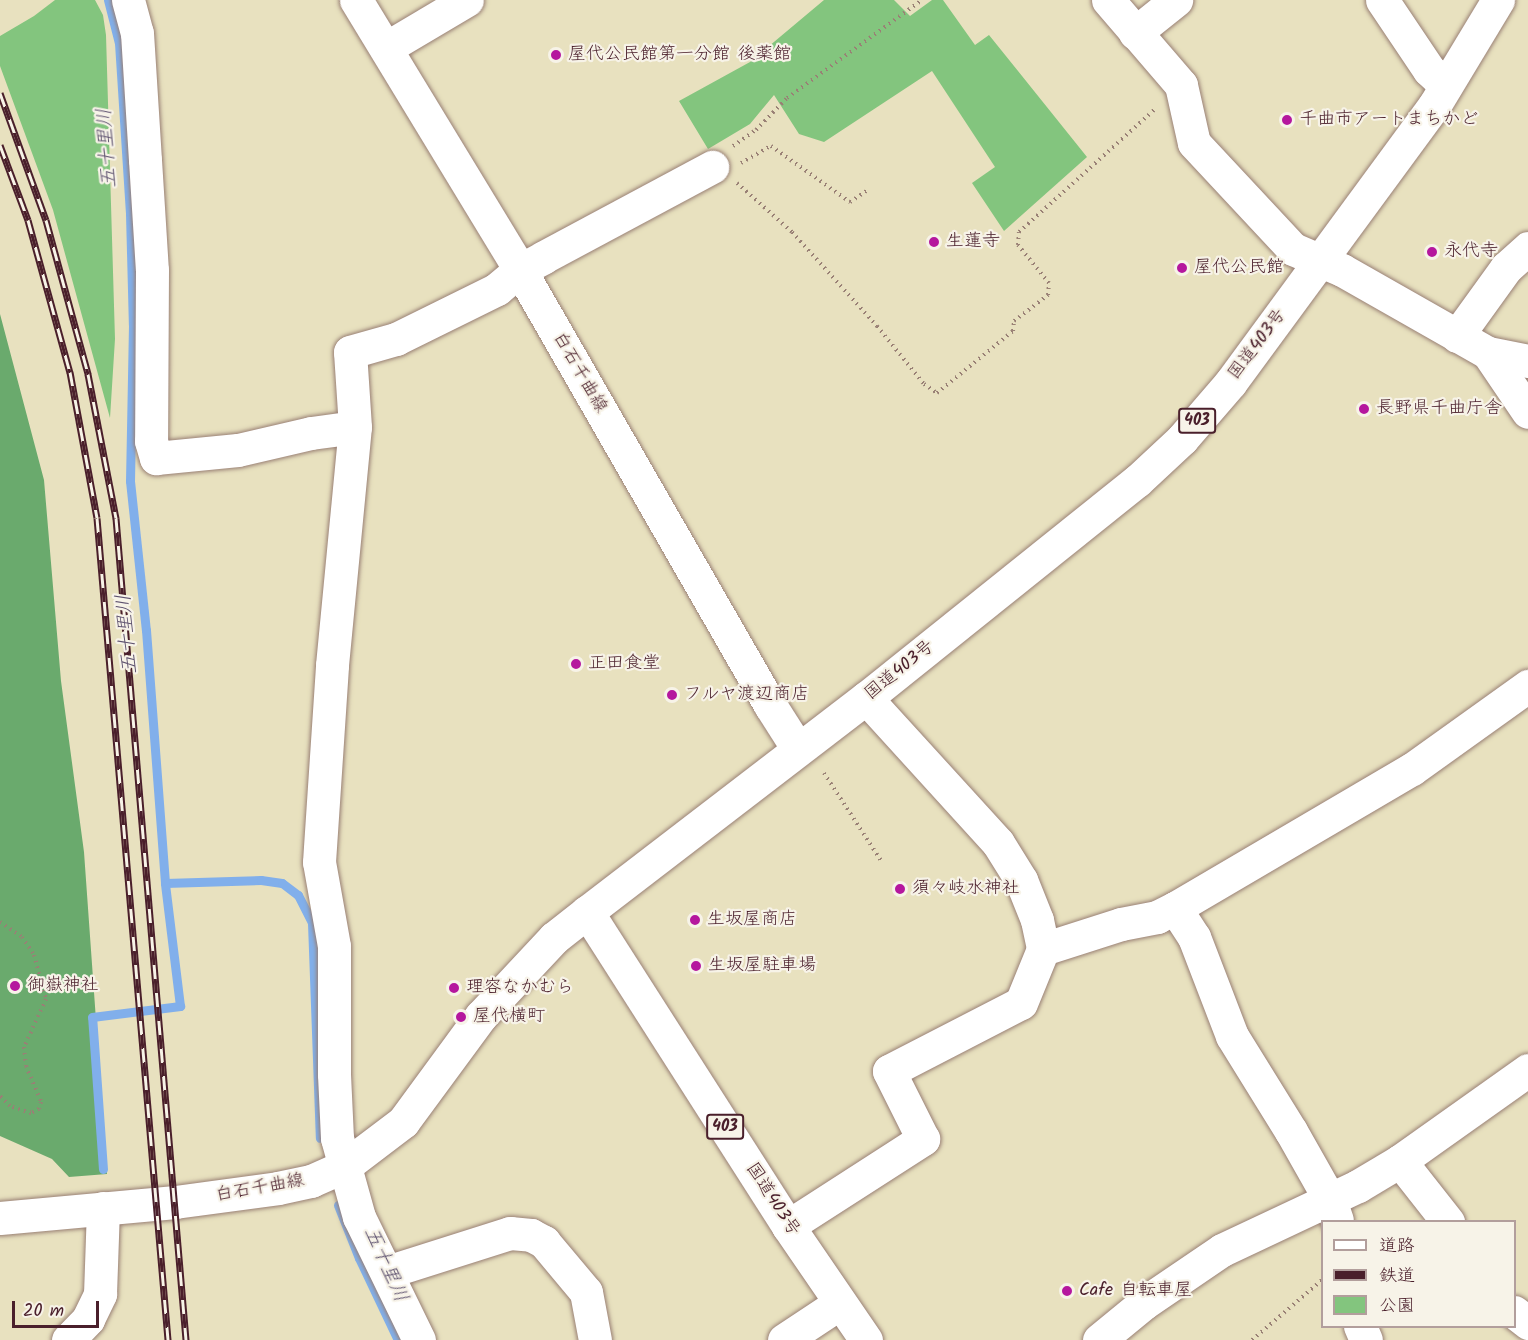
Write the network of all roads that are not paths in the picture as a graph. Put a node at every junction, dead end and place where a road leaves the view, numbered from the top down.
1 (128, 0) edge
2 (356, 0) edge
3 (466, 0) edge
4 (1108, 0) edge
5 (1176, 0) edge
6 (1382, 0) edge
7 (1498, 0) edge
8 (1136, 33) junction
9 (386, 48) junction
10 (1446, 86) junction
11 (716, 171) road end
12 (1528, 248) edge
13 (1321, 260) junction
14 (520, 270) junction
15 (1457, 336) junction
16 (1488, 353) junction
17 (1528, 361) edge
18 (1528, 412) edge
19 (355, 428) junction
20 (1528, 686) edge
21 (866, 698) junction
22 (798, 749) junction
23 (1175, 908) junction
24 (587, 912) junction
25 (1043, 949) junction
26 (1528, 1070) edge
27 (1400, 1161) junction
28 (345, 1166) junction
29 (103, 1208) junction
30 (1334, 1211) edge
31 (0, 1218) edge
32 (1447, 1220) edge
33 (788, 1226) junction
34 (387, 1272) junction
35 (840, 1304) junction
36 (1516, 1313) edge
37 (1528, 1323) edge
38 (68, 1340) edge
39 (419, 1340) edge
40 (595, 1340) edge
41 (784, 1340) edge
42 (866, 1340) edge
43 (1099, 1340) edge

1 - 19 main road
2 - 9 main road, 白石千曲線
3 - 9 main road
4 - 8 main road
5 - 8 main road
6 - 10 main road
7 - 10 main road, 国道403号 / 403
8 - 13 main road
9 - 14 main road, 白石千曲線
10 - 13 main road, 国道403号 / 403
11 - 14 main road
12 - 15 main road
13 - 15 main road
13 - 21 main road, 国道403号 / 403
14 - 19 main road
14 - 22 main road, 白石千曲線
15 - 16 main road
16 - 17 main road
16 - 18 main road
19 - 28 main road
20 - 23 main road
21 - 22 main road, 国道403号 / 403
21 - 25 main road
22 - 24 main road, 国道403号 / 403
23 - 25 main road
23 - 30 main road
24 - 28 main road, 白石千曲線
24 - 33 main road, 国道403号 / 403
25 - 33 main road
26 - 27 main road
27 - 30 main road
27 - 32 main road
28 - 29 main road, 白石千曲線
28 - 34 main road
29 - 31 main road, 白石千曲線
29 - 38 main road
30 - 43 main road
33 - 35 main road, 国道403号 / 403
34 - 39 main road
34 - 40 main road
35 - 41 main road
35 - 42 main road, 国道403号 / 403
36 - 37 main road

